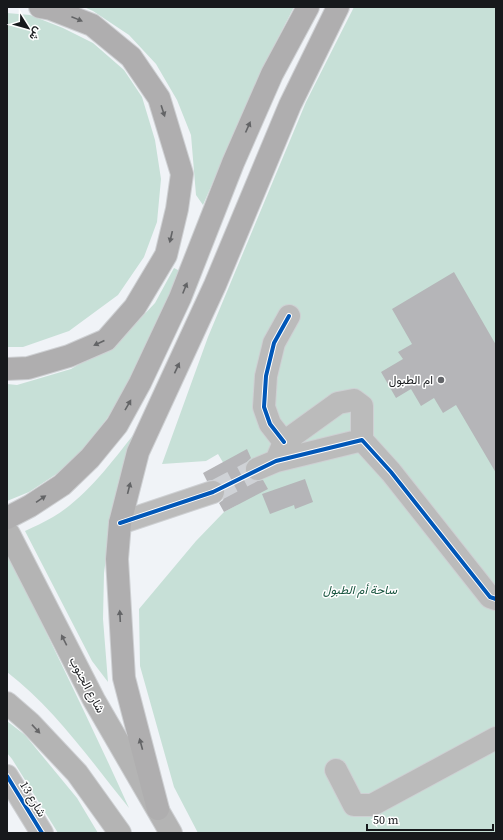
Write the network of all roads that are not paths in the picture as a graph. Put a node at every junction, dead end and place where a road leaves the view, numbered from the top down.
1 (40, 7) edge
2 (308, 7) edge
3 (338, 7) edge
4 (289, 316) dead end
5 (7, 369) edge
6 (362, 440) junction
7 (272, 457) junction
8 (213, 492) tunnel mouth
9 (120, 523) junction
10 (8, 526) edge
11 (496, 599) edge
12 (7, 703) edge
13 (496, 738) edge
14 (336, 770) dead end
15 (7, 776) edge
16 (158, 809) junction
17 (42, 833) edge
18 (120, 833) edge
19 (171, 833) edge

1 -> 5 highway
10 -> 2 highway
9 -> 3 highway
4 - 7 street
6 - 7 street
6 - 7 street
6 - 11 street
8 - 9 street
16 -> 9 highway
16 -> 10 main road, شارع الجنوب
12 -> 18 main road
13 - 14 street
15 - 17 street, شارع 13
16 - 19 main road, شارع الجنوب

